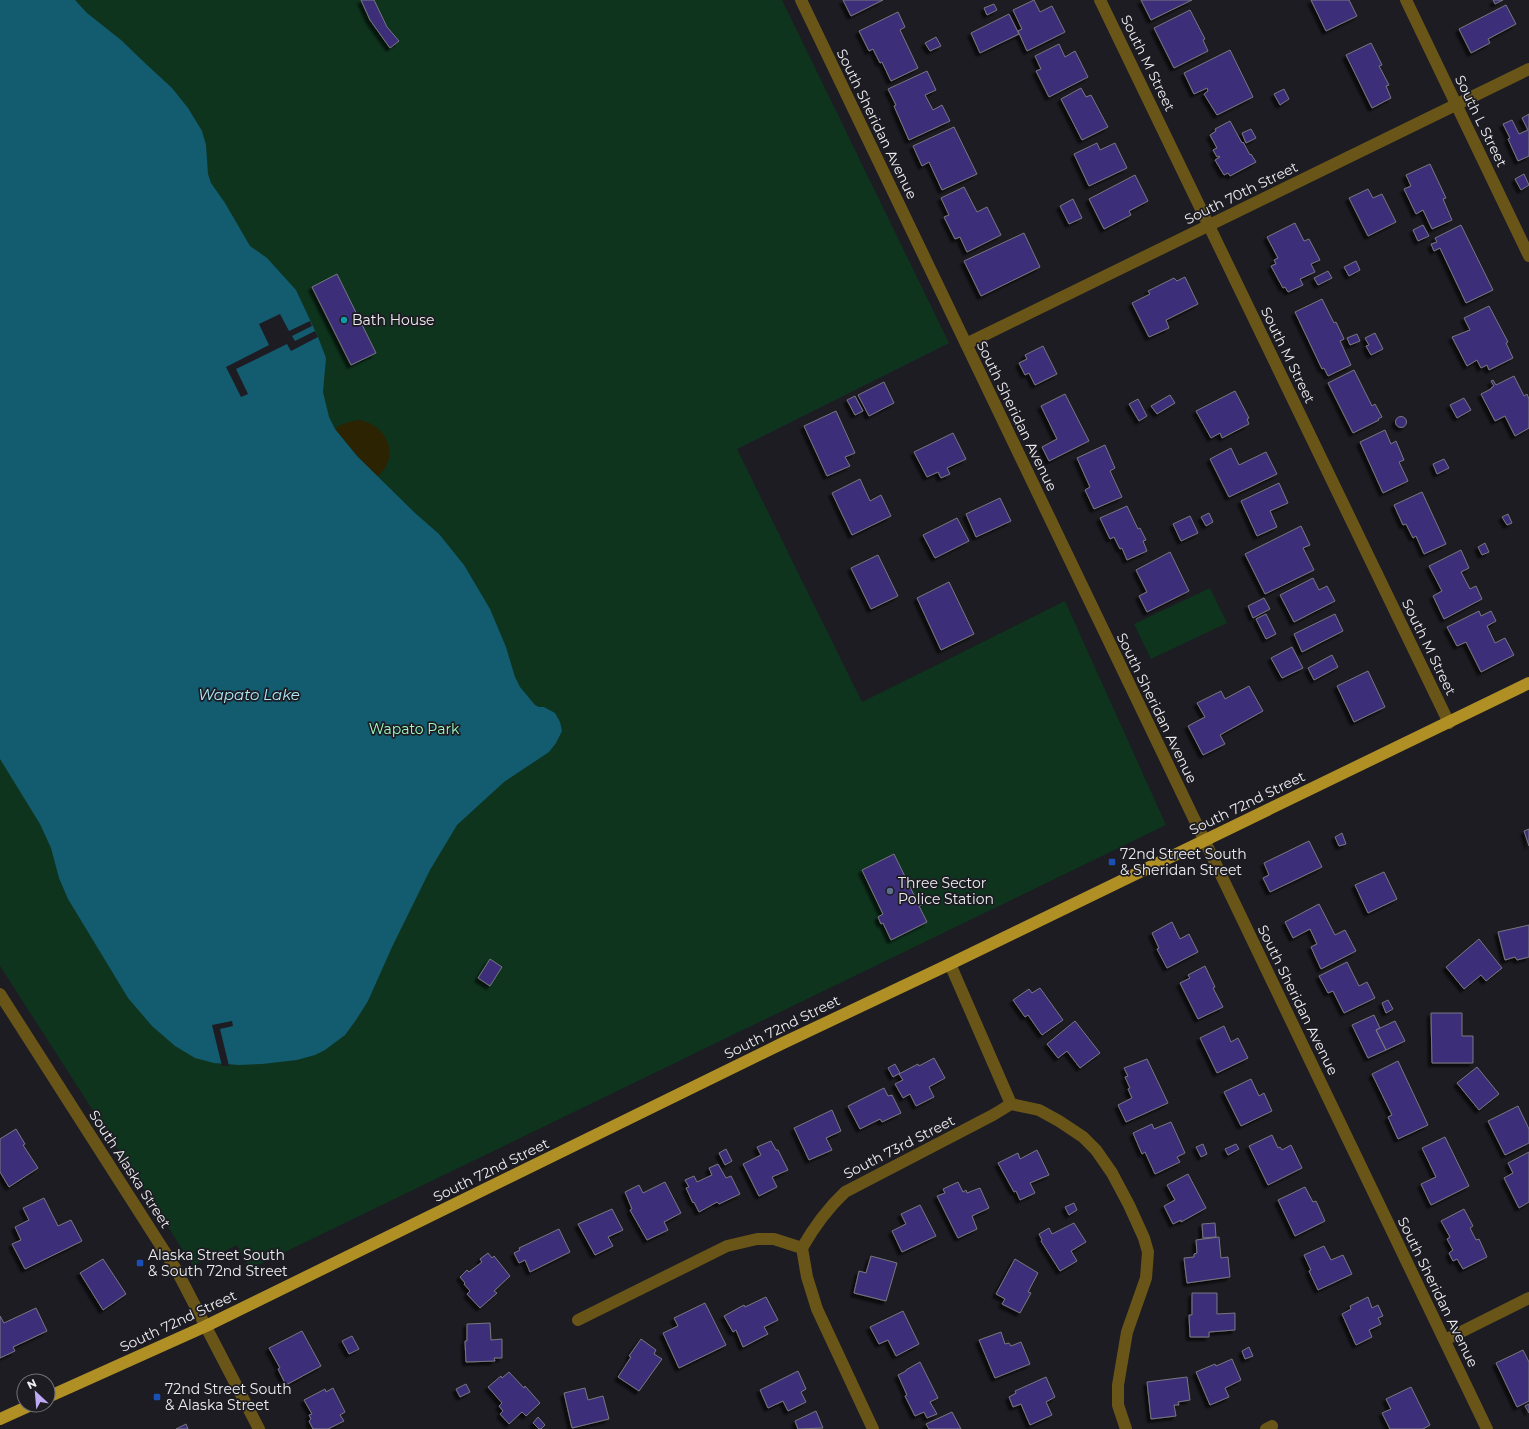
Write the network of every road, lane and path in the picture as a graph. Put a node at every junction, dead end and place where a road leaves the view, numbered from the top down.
1 (801, 0) edge
2 (1100, 0) edge
3 (1406, 0) edge
4 (1529, 69) edge
5 (1456, 104) junction
6 (1209, 225) junction
7 (1529, 256) edge
8 (966, 344) junction
9 (1529, 683) edge
10 (1449, 722) junction
11 (1204, 841) junction
12 (950, 964) junction
13 (0, 994) edge
14 (1011, 1104) junction
15 (802, 1248) junction
16 (1529, 1298) edge
17 (578, 1320) dead end
18 (206, 1326) junction
19 (1445, 1340) junction
20 (56, 1393) edge
21 (16, 1412) edge
22 (0, 1419) edge
23 (259, 1429) edge
24 (873, 1429) edge
25 (1126, 1429) edge
26 (1487, 1429) edge

1 - 8 street, South Sheridan Avenue
2 - 6 street, South M Street
3 - 5 street, South L Street
4 - 5 street, South 70th Street
5 - 6 street, South 70th Street
5 - 7 street, South L Street
6 - 8 street, South 70th Street
6 - 10 street, South M Street
8 - 11 street, South Sheridan Avenue
9 - 10 main road, South 72nd Street
10 - 11 main road, South 72nd Street
11 - 12 main road, South 72nd Street
11 - 19 street, South Sheridan Avenue
12 - 14 street
12 - 18 main road, South 72nd Street
13 - 18 street, South Alaska Street
14 - 15 street, South 73rd Street
14 - 25 street
15 - 17 street
15 - 24 street
16 - 19 street
18 - 20 main road, South 72nd Street
18 - 23 street, South Alaska Street
19 - 26 street, South Sheridan Avenue
21 - 22 main road

